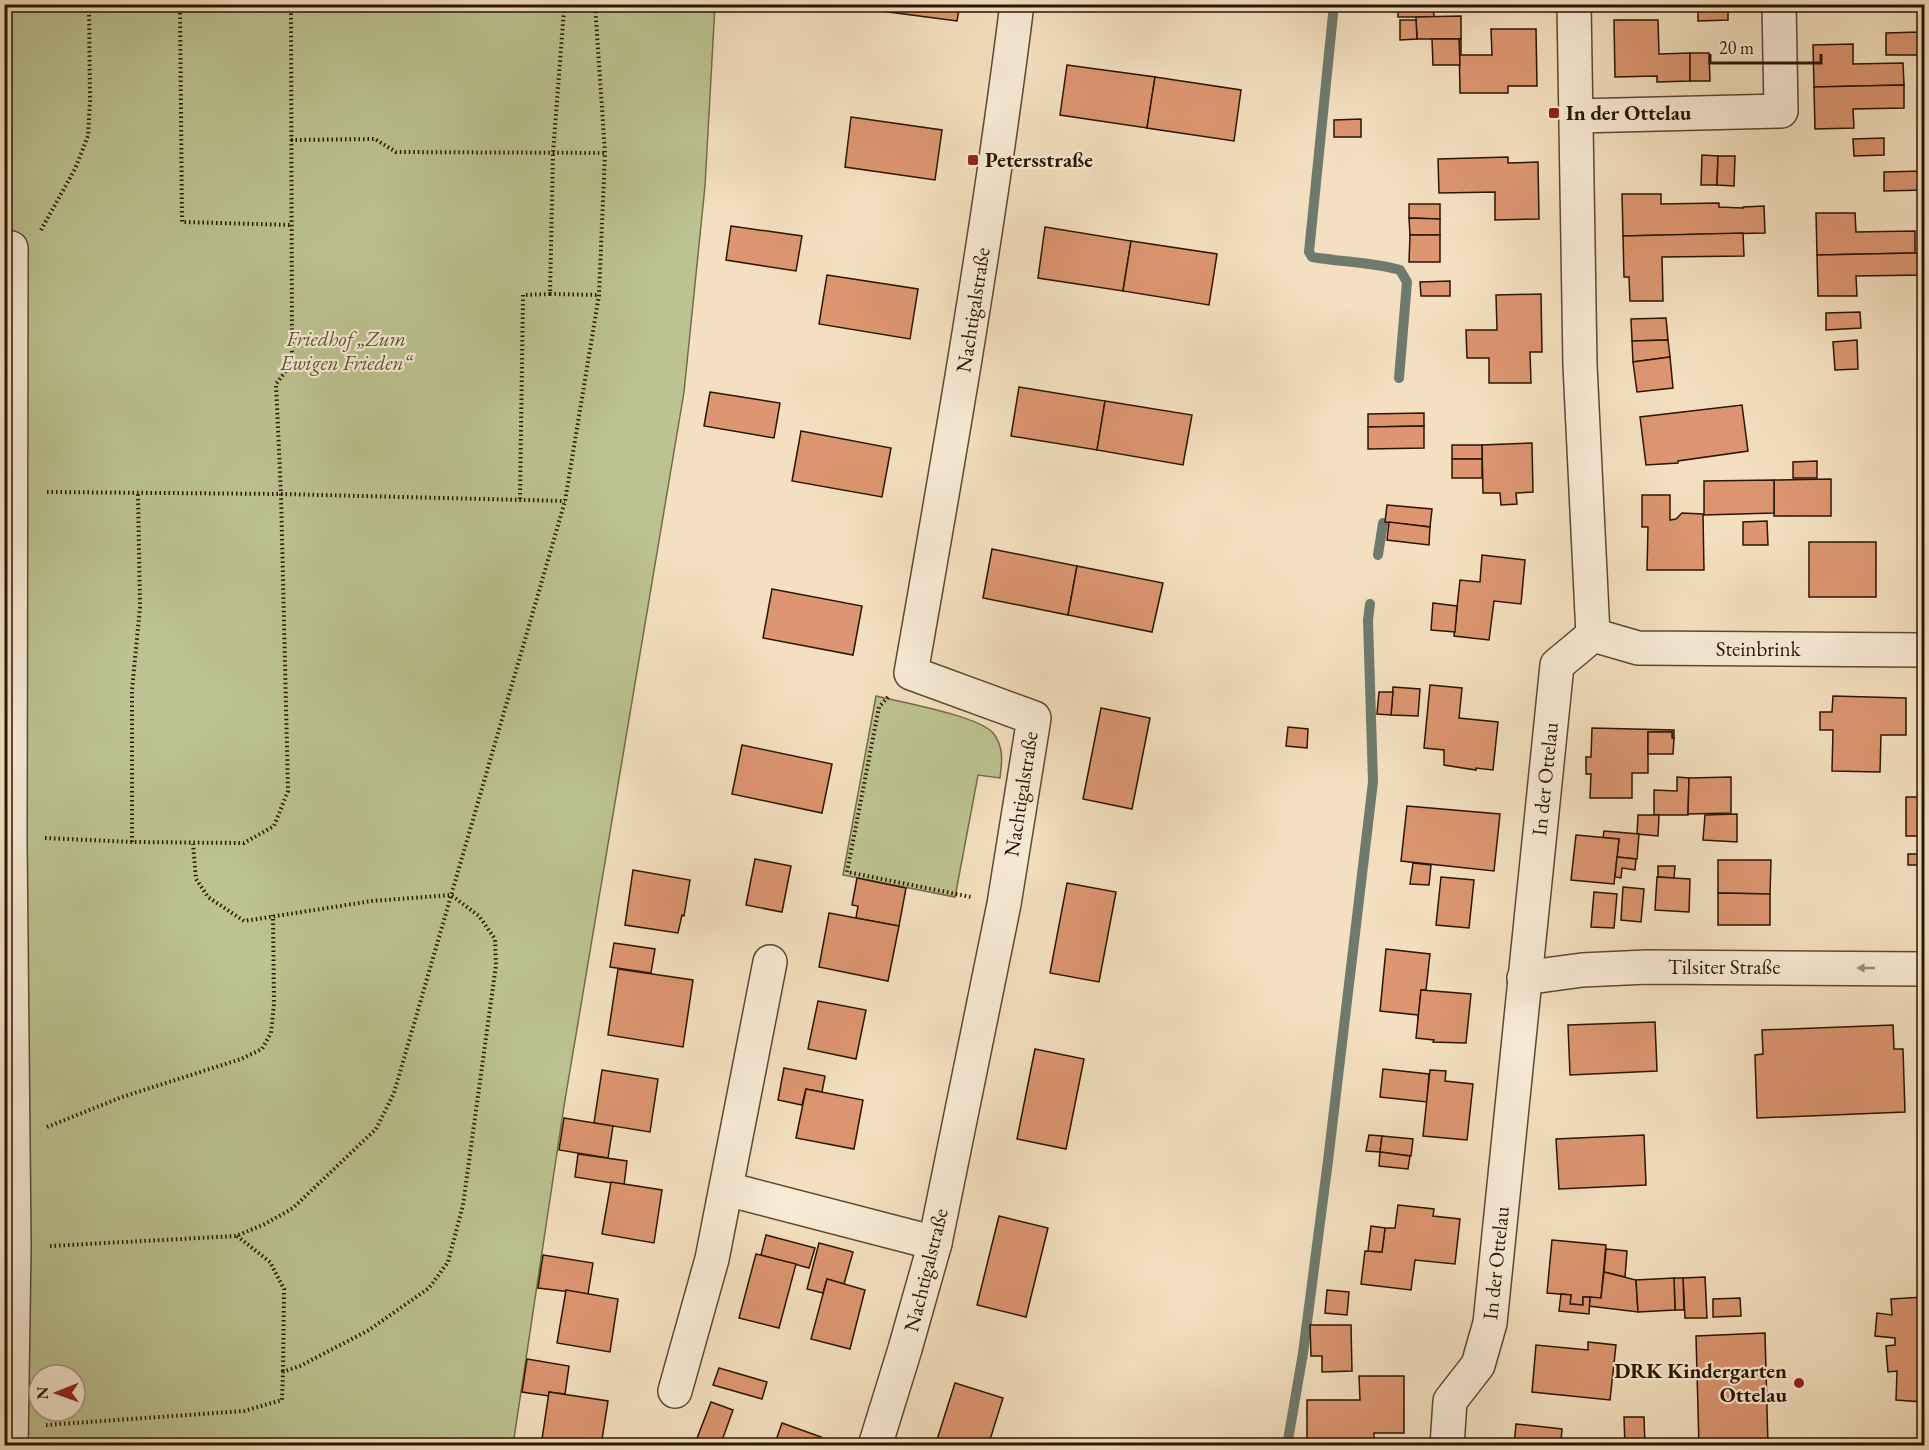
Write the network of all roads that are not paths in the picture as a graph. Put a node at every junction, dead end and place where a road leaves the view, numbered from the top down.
1 (1017, 4) edge
2 (1574, 4) edge
3 (1779, 4) edge
4 (1576, 116) junction
5 (11, 248) road end
6 (1593, 635) junction
7 (1924, 650) edge
8 (770, 962) dead end
9 (1924, 969) edge
10 (1524, 978) junction
11 (727, 1189) junction
12 (935, 1243) junction
13 (675, 1391) dead end
14 (12, 1446) edge
15 (875, 1446) edge
16 (1447, 1446) edge

1 - 12 street, Nachtigalstraße
2 - 4 street
3 - 4 street
4 - 6 street
5 - 14 street
6 - 7 street, Steinbrink
6 - 10 street, In der Ottelau
8 - 11 street
9 -> 10 street, Tilsiter Straße
10 - 16 street, In der Ottelau
11 - 12 street
11 - 13 street
12 - 15 street, Nachtigalstraße

